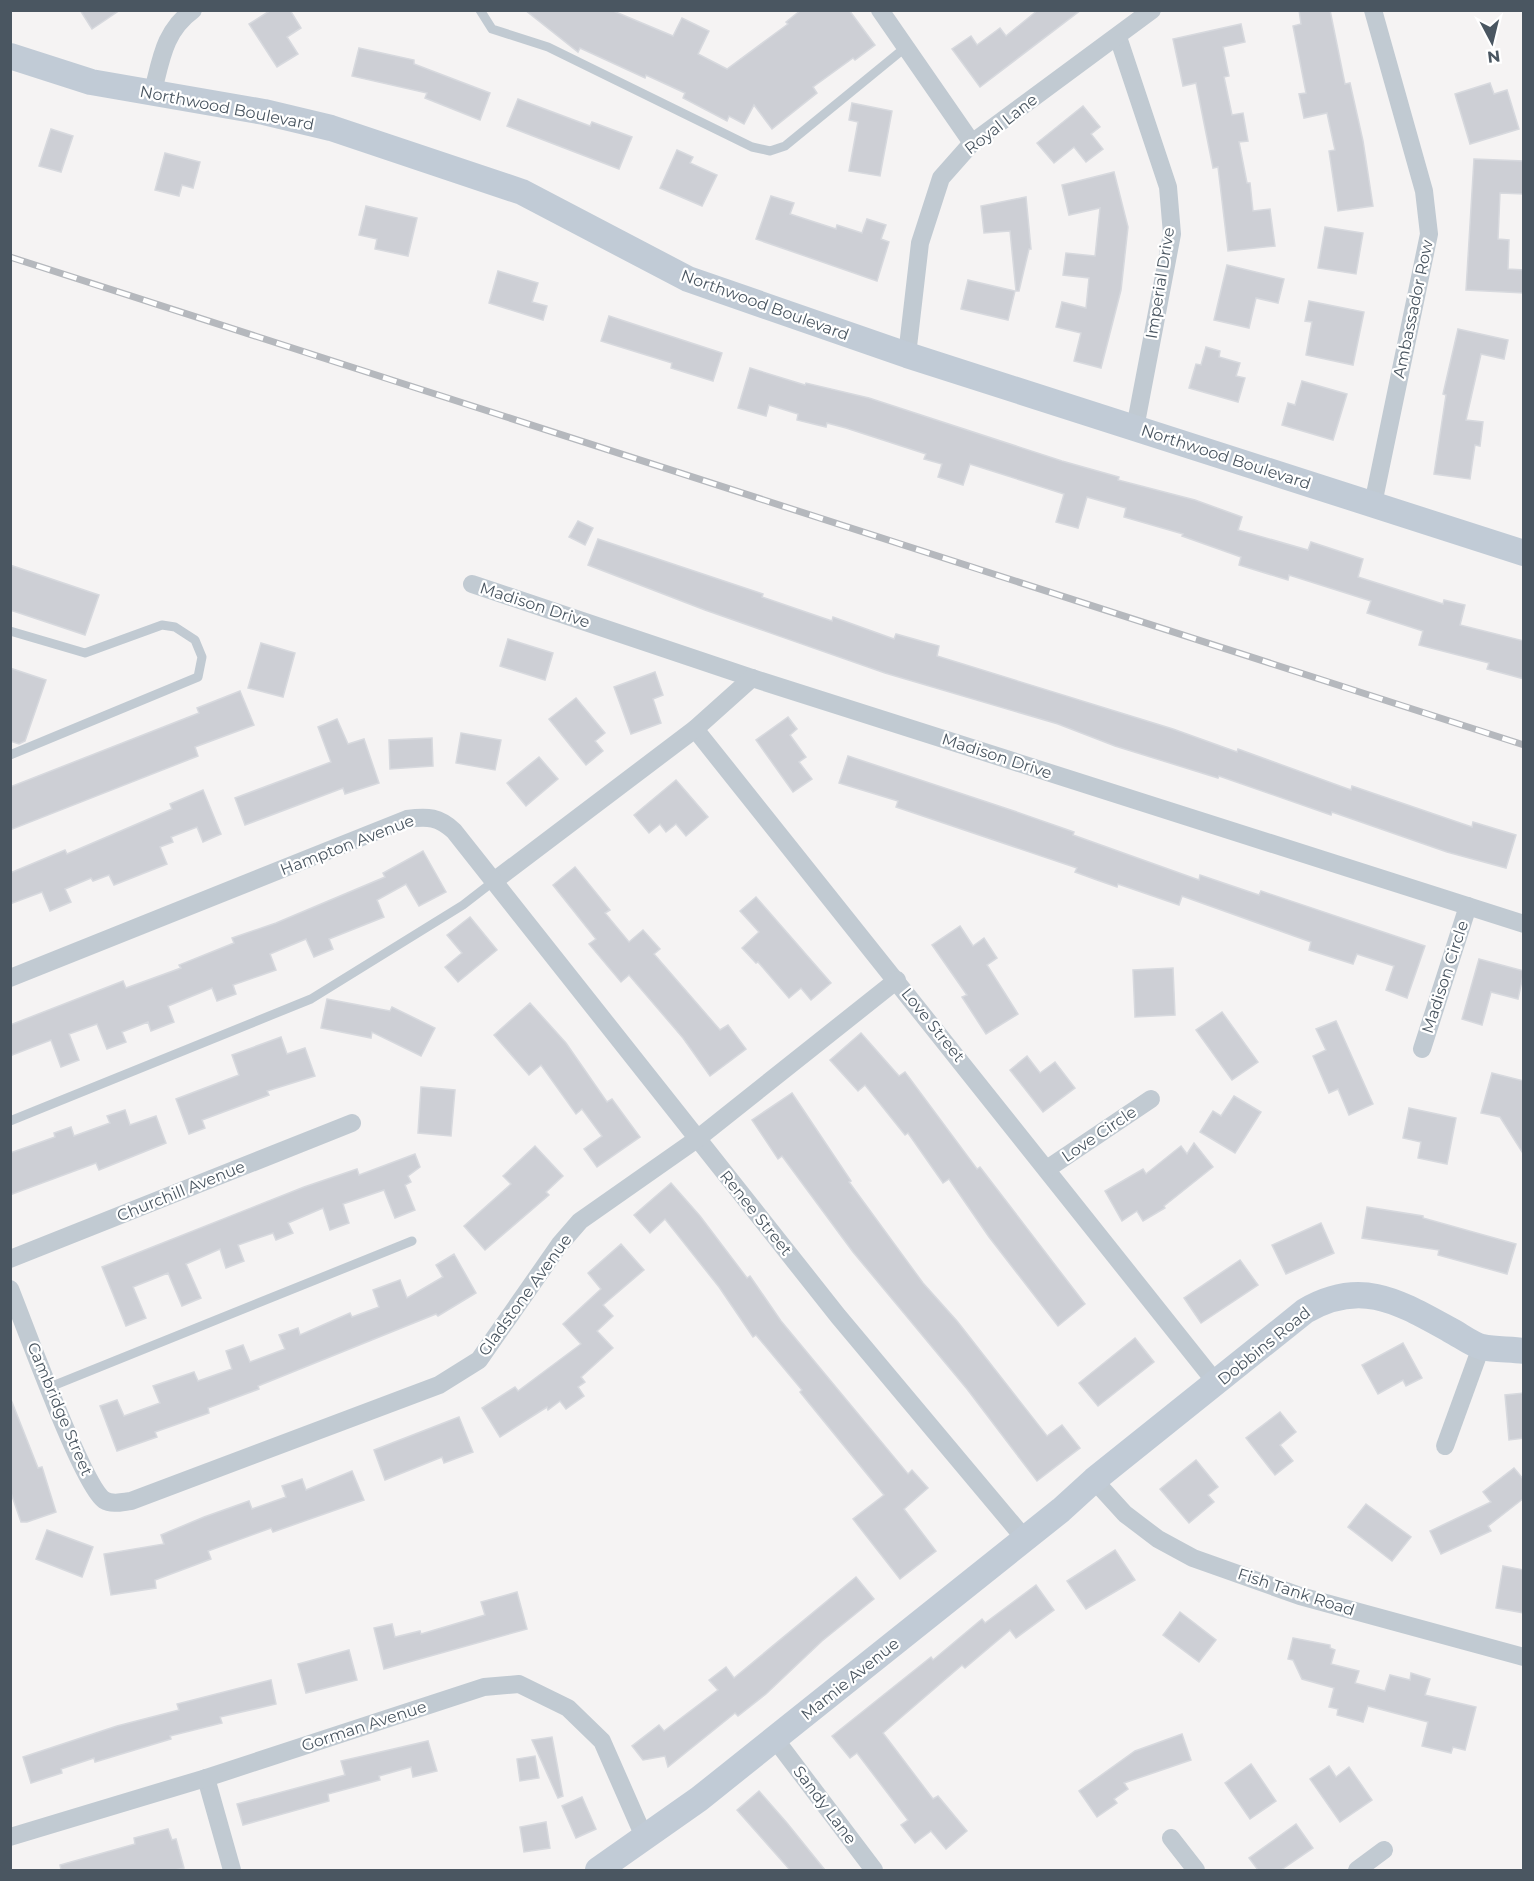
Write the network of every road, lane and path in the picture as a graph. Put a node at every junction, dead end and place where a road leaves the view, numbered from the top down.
1 (193, 10) edge
2 (480, 10) edge
3 (880, 10) edge
4 (1152, 10) edge
5 (1373, 10) edge
6 (1118, 37) junction
7 (906, 47) junction
8 (10, 56) edge
9 (152, 95) junction
10 (972, 143) junction
11 (907, 355) junction
12 (1135, 428) junction
13 (1373, 504) junction
14 (1524, 553) edge
15 (472, 584) dead end
16 (10, 631) edge
17 (752, 678) junction
18 (695, 729) junction
19 (10, 755) edge
20 (494, 882) junction
21 (1468, 906) junction
22 (1524, 924) edge
23 (10, 978) edge
24 (897, 980) junction
25 (1422, 1049) dead end
26 (1150, 1099) dead end
27 (10, 1121) edge
28 (352, 1123) dead end
29 (697, 1140) junction
30 (1047, 1169) junction
31 (412, 1241) dead end
32 (10, 1259) edge
33 (10, 1289) edge
34 (1481, 1347) junction
35 (1524, 1351) edge
36 (1217, 1384) junction
37 (50, 1387) junction
38 (1445, 1446) dead end
39 (1094, 1480) junction
40 (100, 1495) joint
41 (1025, 1539) junction
42 (1524, 1657) edge
43 (775, 1739) junction
44 (206, 1778) junction
45 (10, 1837) edge
46 (1171, 1838) dead end
47 (645, 1839) junction
48 (1384, 1850) dead end
49 (232, 1870) edge
50 (598, 1870) edge
51 (874, 1870) edge
52 (1196, 1870) edge
53 (1357, 1870) edge

1 - 9 street
2 - 7 lane
3 - 7 street
4 - 6 street, Royal Lane
5 - 13 street, Ambassador Row
6 - 10 street, Royal Lane
6 - 12 street, Imperial Drive
7 - 10 street
8 - 9 street, Northwood Boulevard
9 - 11 street, Northwood Boulevard
10 - 11 street, Royal Lane
11 - 12 street, Northwood Boulevard
12 - 13 street, Northwood Boulevard
13 - 14 street, Northwood Boulevard
15 - 17 street, Madison Drive
16 - 19 lane
17 - 18 street
17 - 21 street, Madison Drive
18 - 20 street
18 - 24 street, Love Street
20 - 23 street, Hampton Avenue
20 - 27 lane
20 - 29 street, Renee Street
21 - 22 street, Madison Drive
21 - 25 street, Madison Circle
24 - 29 street, Gladstone Avenue
24 - 30 street, Love Street
26 - 30 street, Love Circle
28 - 32 street, Churchill Avenue
29 - 40 street, Gladstone Avenue
29 - 41 street, Renee Street
30 - 36 street, Love Street
31 - 37 lane
33 - 37 street, Cambridge Street
34 - 35 street, Dobbins Road
34 - 36 street, Dobbins Road
34 - 38 street
36 - 39 street, Dobbins Road
37 - 40 street, Cambridge Street
39 - 41 street, Mamie Avenue
39 - 42 street, Fish Tank Road
41 - 43 street, Mamie Avenue
43 - 47 street, Mamie Avenue
43 - 51 street, Sandy Lane
44 - 45 street, Gorman Avenue
44 - 47 street, Gorman Avenue
44 - 49 street
46 - 52 street
47 - 50 street, Mamie Avenue
48 - 53 street

